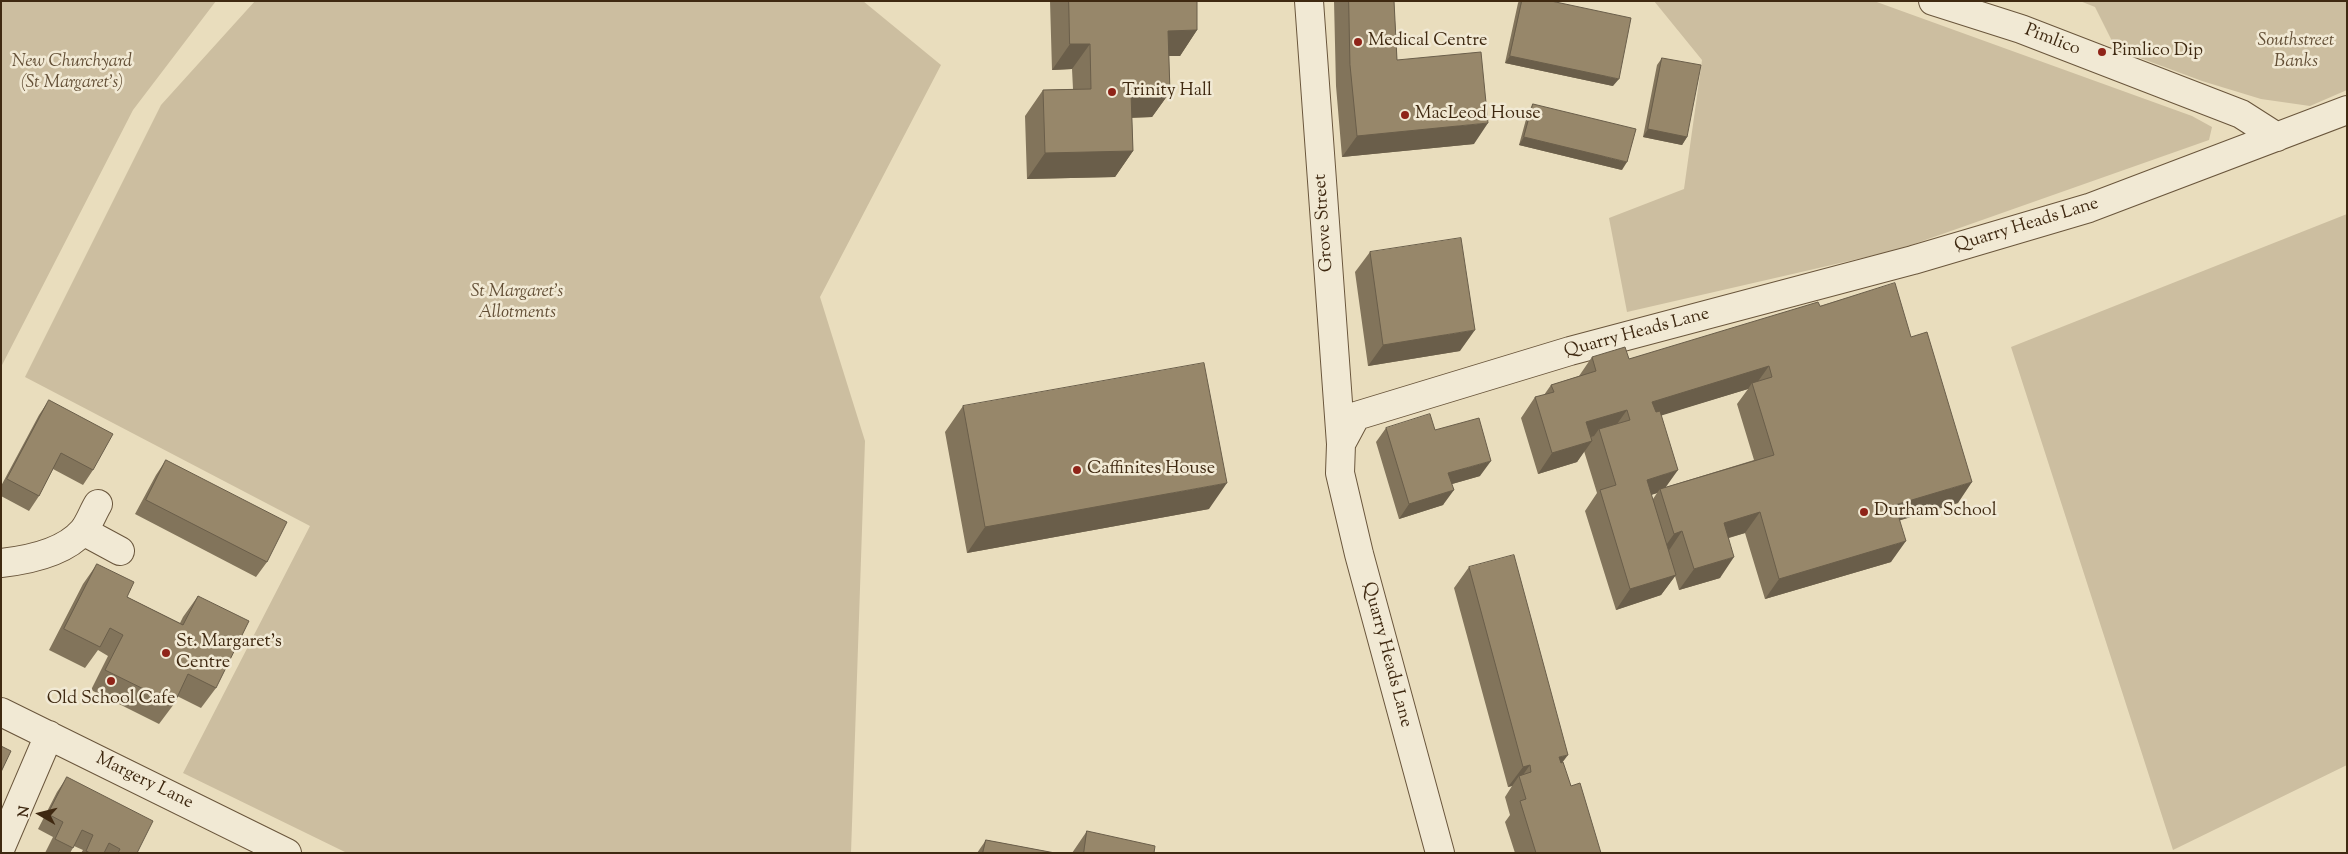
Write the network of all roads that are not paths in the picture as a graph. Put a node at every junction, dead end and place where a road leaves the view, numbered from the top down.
1 (1309, 1) edge
2 (1932, 1) edge
3 (2347, 110) edge
4 (2277, 137) junction
5 (1341, 444) junction
6 (98, 504) dead end
7 (82, 531) junction
8 (120, 551) dead end
9 (1, 563) edge
10 (1, 712) edge
11 (49, 735) junction
12 (1, 847) edge
13 (287, 853) edge
14 (1440, 853) edge

1 - 5 street, Grove Street
2 - 4 street, Pimlico
3 - 4 street, Quarry Heads Lane
4 - 5 street, Quarry Heads Lane
5 - 14 street, Quarry Heads Lane
6 - 7 street
7 - 8 street
7 - 9 street
10 - 11 street, Margery Lane
11 - 12 street
11 - 13 street, Margery Lane

